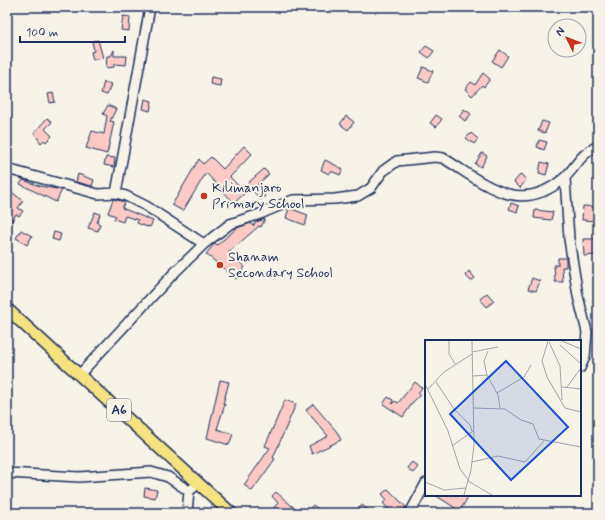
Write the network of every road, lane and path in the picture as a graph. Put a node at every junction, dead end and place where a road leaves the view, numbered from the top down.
1 (150, 7) edge
2 (598, 146) edge
3 (7, 169) edge
4 (565, 178) junction
5 (116, 192) junction
6 (204, 244) junction
7 (7, 309) edge
8 (581, 366) edge
9 (80, 374) junction
10 (7, 473) edge
11 (198, 482) junction
12 (425, 485) edge
13 (190, 491) junction
14 (187, 513) edge
15 (231, 513) edge
16 (410, 513) edge

1 - 5 street
2 - 4 street
3 - 5 street
4 - 6 street
4 - 8 street
5 - 6 street
6 - 9 street
7 - 9 main road, A6
9 - 11 main road, A6
10 - 13 street
11 - 13 street
11 - 15 main road, A6
12 - 16 street
13 - 14 street

